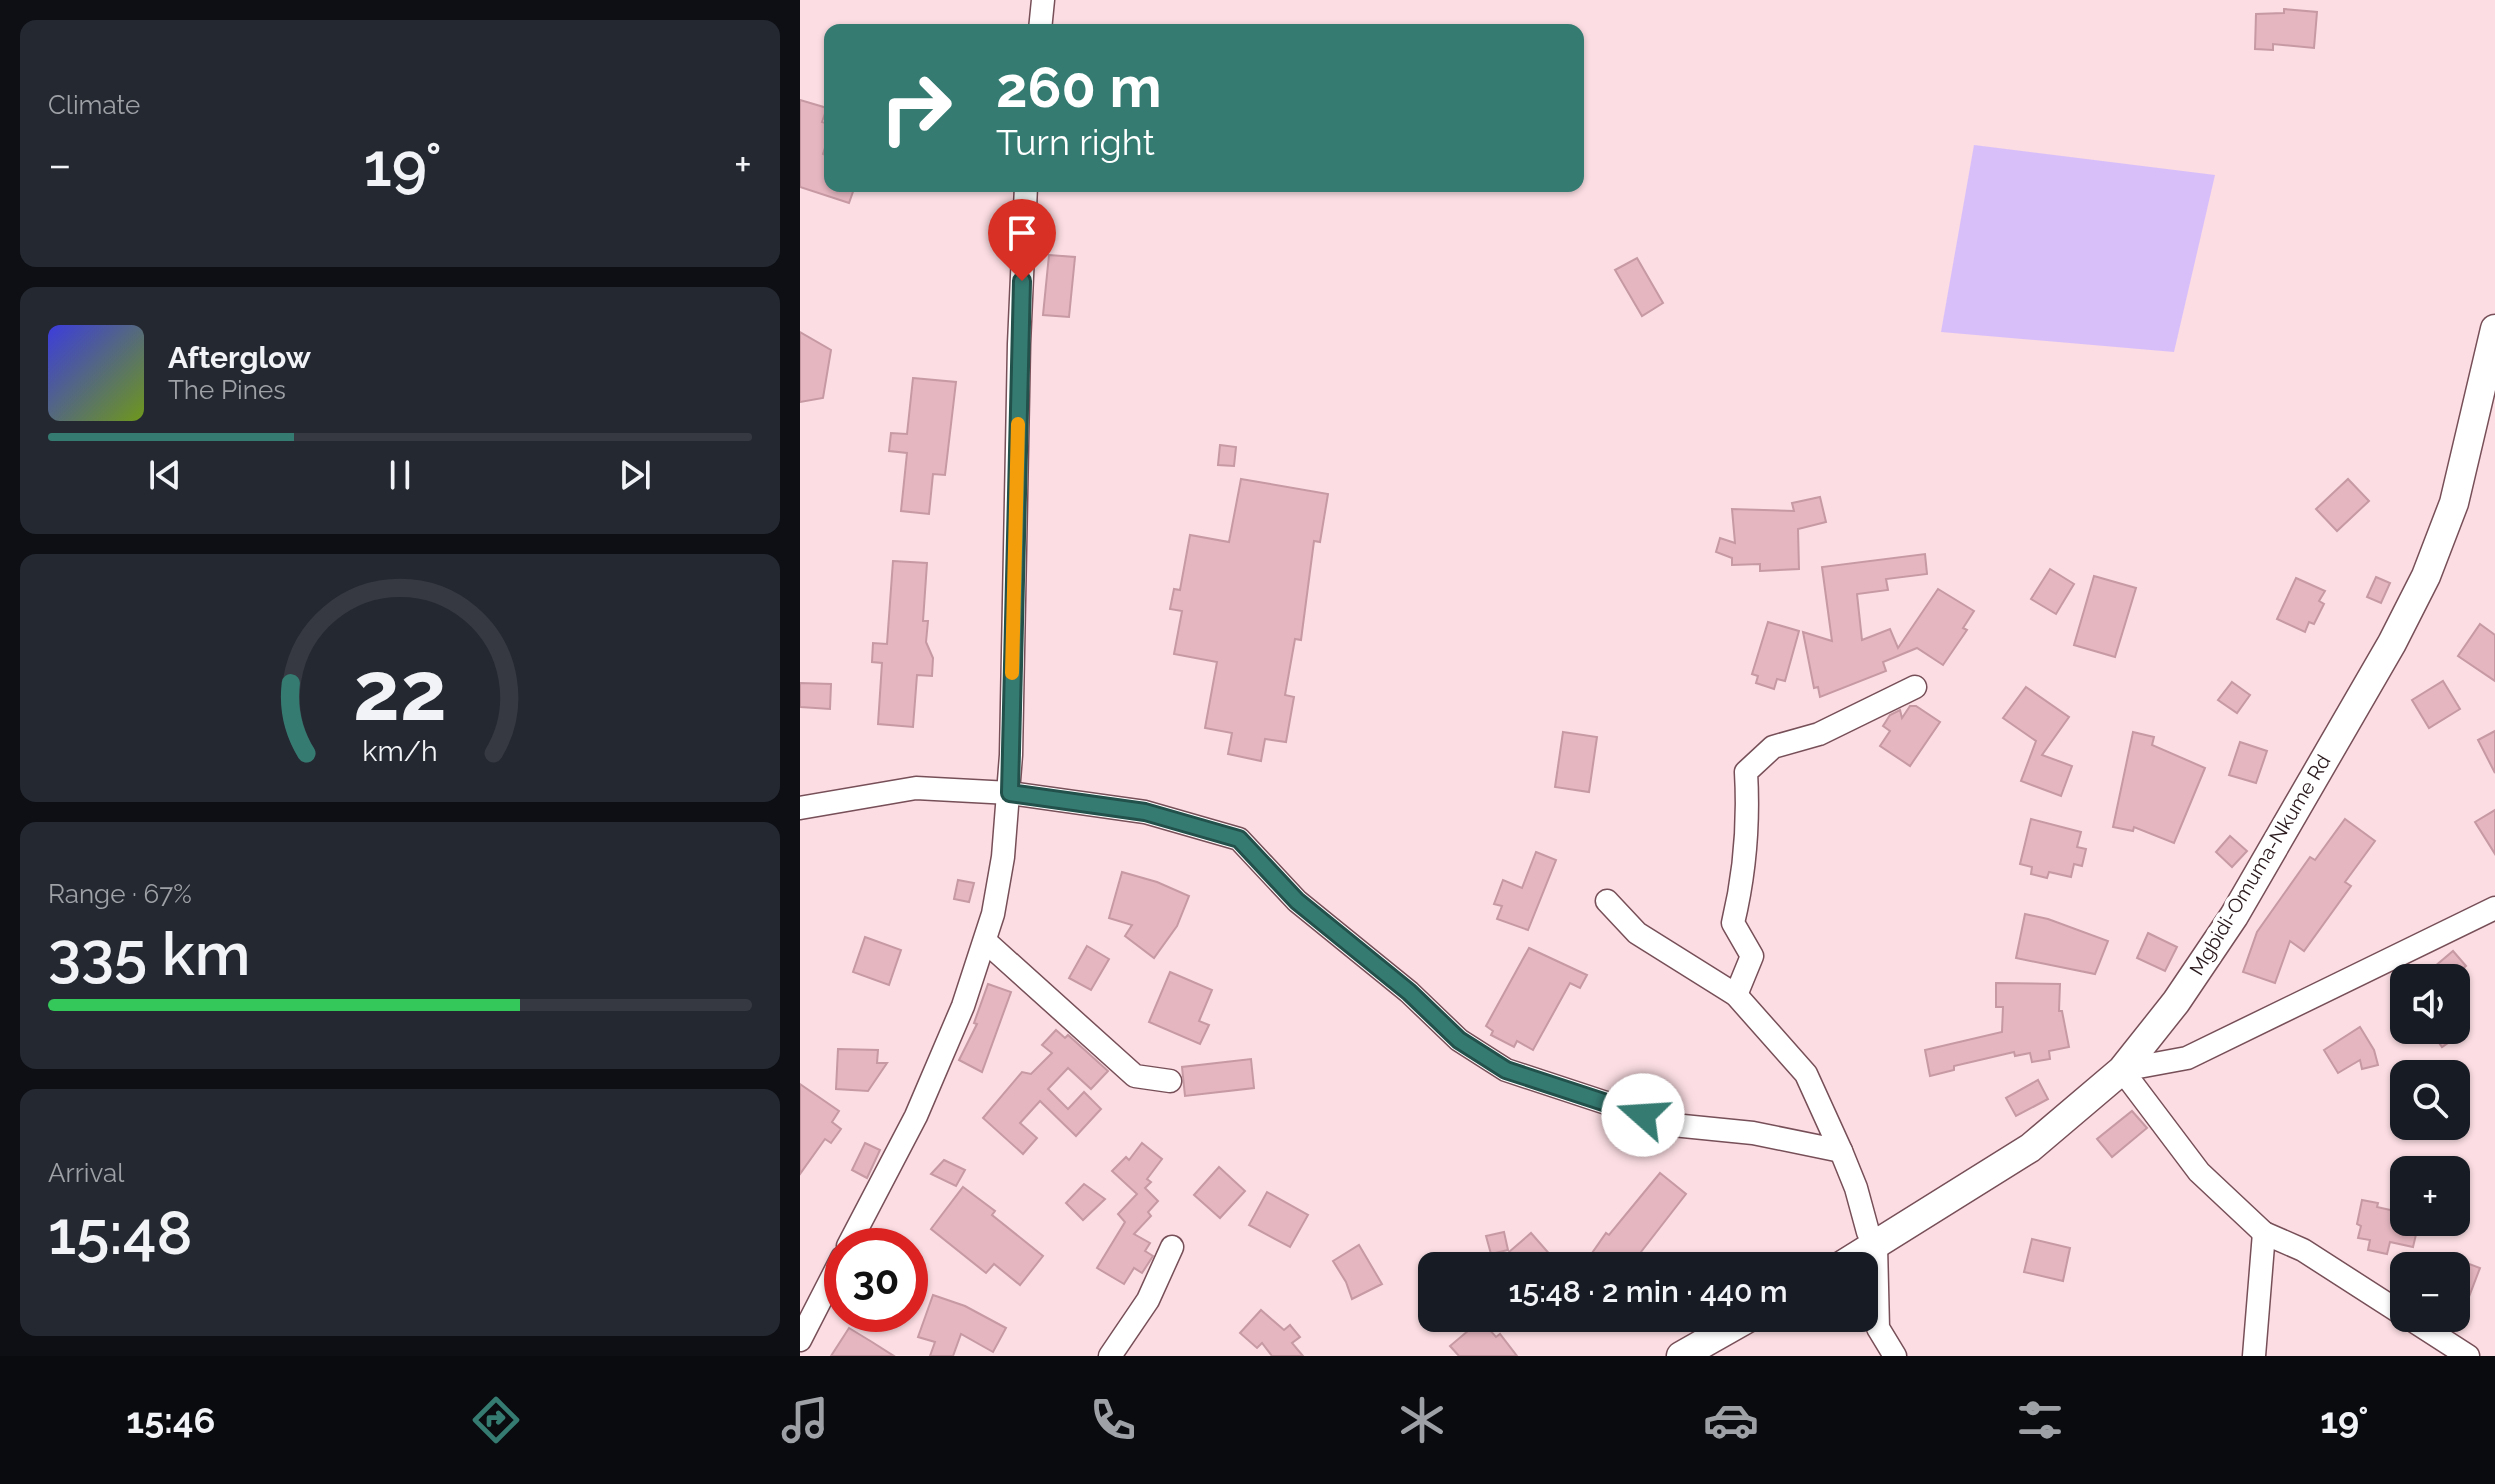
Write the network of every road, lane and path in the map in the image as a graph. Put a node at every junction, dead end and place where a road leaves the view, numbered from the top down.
1 (1043, 0) edge
2 (1041, 24) edge
3 (1026, 192) edge
4 (2495, 329) edge
5 (1915, 687) dead end
6 (1010, 793) junction
7 (800, 808) edge
8 (1607, 901) dead end
9 (2495, 908) edge
10 (985, 941) junction
11 (1736, 995) junction
12 (2122, 1070) junction
13 (1170, 1081) dead end
14 (1841, 1151) junction
15 (857, 1228) edge
16 (2264, 1233) junction
17 (1876, 1246) junction
18 (1172, 1247) dead end
19 (1866, 1252) edge
20 (824, 1293) edge
21 (2390, 1306) edge
22 (1723, 1332) edge
23 (2431, 1332) edge
24 (800, 1340) edge
25 (1110, 1356) edge
26 (1681, 1356) edge
27 (1895, 1356) edge
28 (2254, 1356) edge
29 (2468, 1356) edge

1 - 2 street
3 - 6 street
4 - 12 street, Mgbidi-Omuma-Nkume Rd
5 - 11 street
6 - 7 street
6 - 10 street
6 - 14 street
8 - 11 street
9 - 12 street
10 - 13 street
10 - 15 street
11 - 14 street
12 - 16 street
12 - 17 street, Mgbidi-Omuma-Nkume Rd
14 - 17 street
16 - 21 street
16 - 28 street
17 - 19 street, Mgbidi-Omuma-Nkume Rd
17 - 27 street
18 - 25 street
20 - 24 street
22 - 26 street
23 - 29 street

